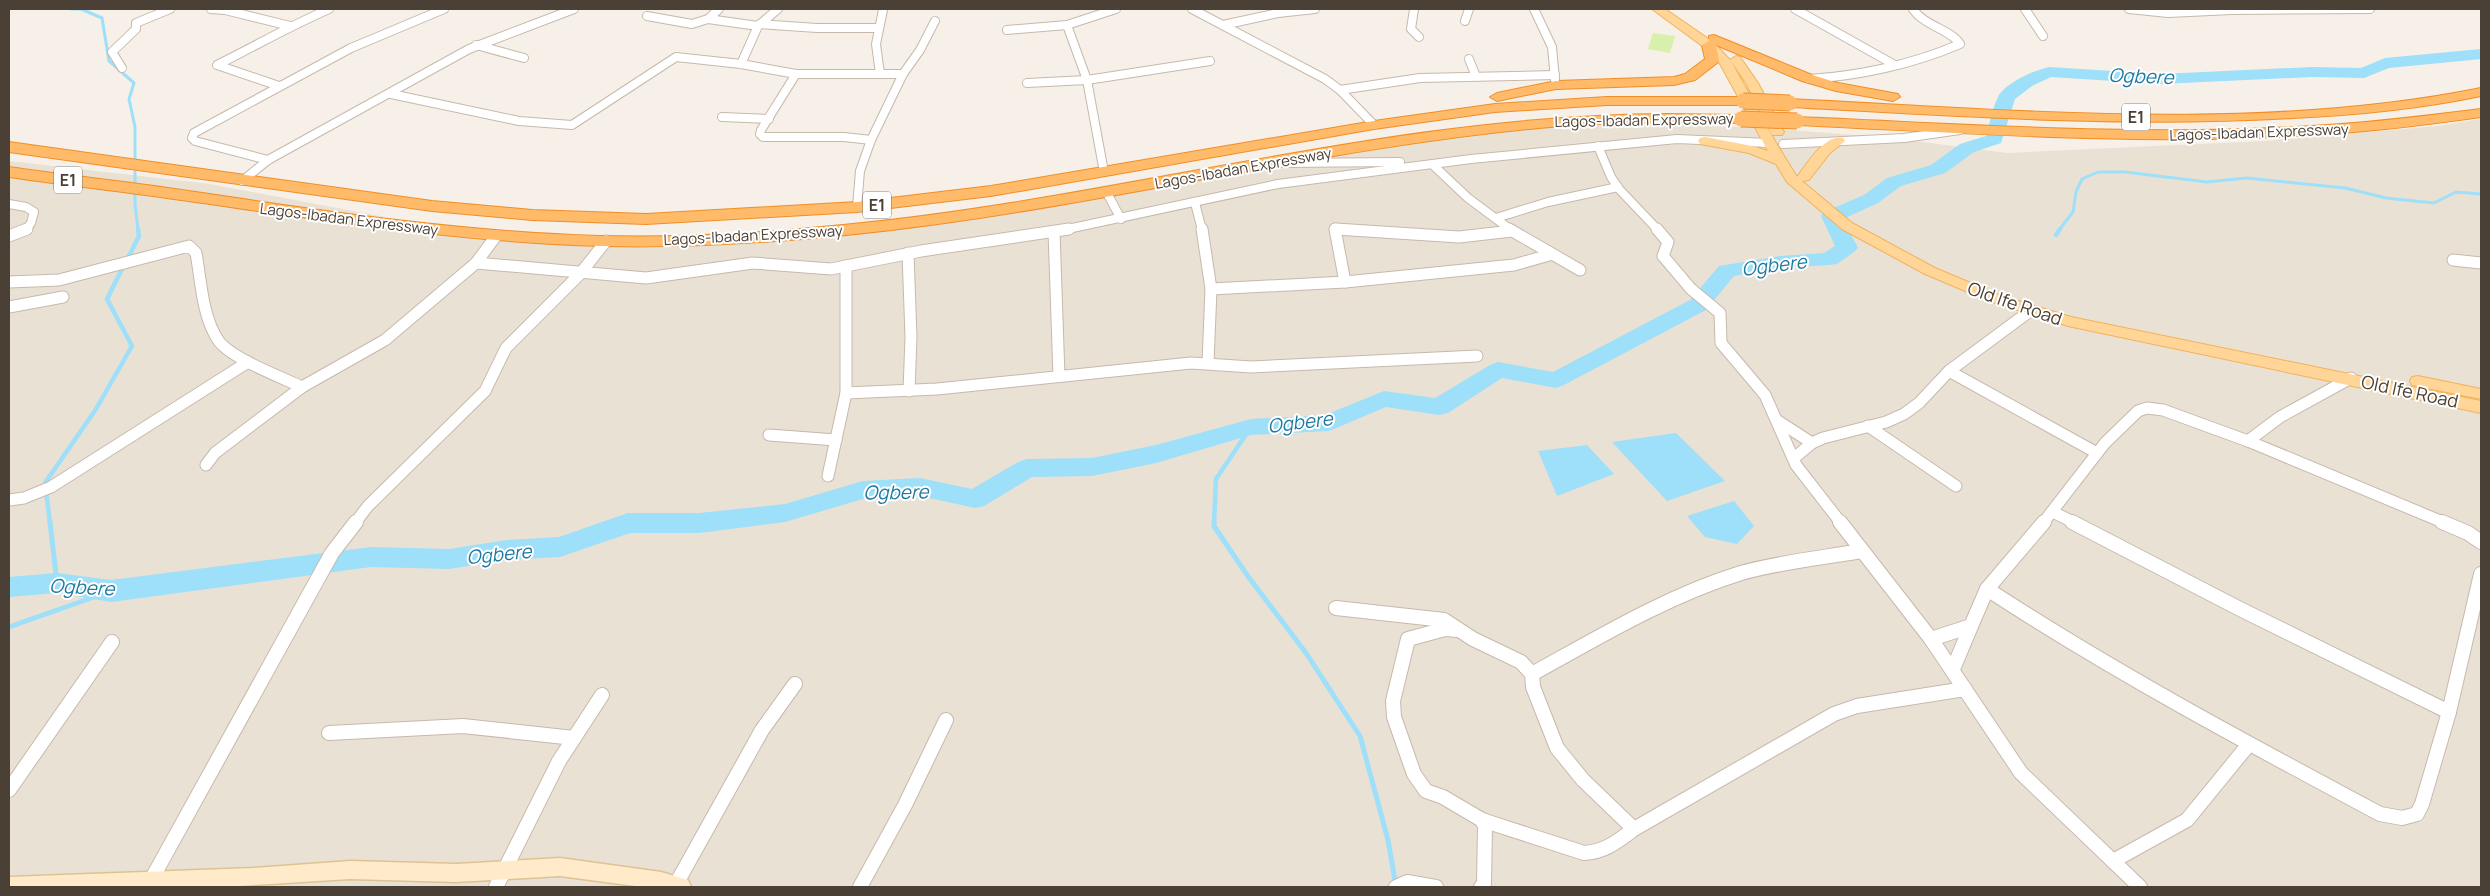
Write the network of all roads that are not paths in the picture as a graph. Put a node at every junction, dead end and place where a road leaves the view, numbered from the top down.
1 (170, 9) edge
2 (211, 9) edge
3 (227, 9) edge
4 (329, 9) edge
5 (444, 9) edge
6 (574, 9) edge
7 (719, 9) edge
8 (778, 9) edge
9 (1116, 9) edge
10 (1192, 9) edge
11 (1315, 9) edge
12 (1414, 9) edge
13 (1469, 9) edge
14 (1534, 9) edge
15 (1658, 9) edge
16 (1671, 9) edge
17 (1795, 9) edge
18 (1912, 9) edge
19 (2025, 9) edge
20 (2129, 9) edge
21 (2243, 9) edge
22 (2370, 9) edge
23 (882, 10) edge
24 (2303, 10) edge
25 (647, 16) dead end
26 (708, 19) junction
27 (935, 21) dead end
28 (1465, 21) dead end
29 (759, 25) junction
30 (1067, 25) junction
31 (1223, 25) junction
32 (290, 26) junction
33 (878, 28) junction
34 (1007, 30) dead end
35 (2043, 36) dead end
36 (1419, 37) dead end
37 (1712, 42) junction
38 (476, 45) junction
39 (524, 58) dead end
40 (1469, 59) dead end
41 (1210, 61) dead end
42 (741, 64) junction
43 (1893, 64) junction
44 (122, 68) dead end
45 (796, 74) junction
46 (880, 74) junction
47 (903, 74) junction
48 (1475, 74) junction
49 (1807, 78) junction
50 (1087, 80) junction
51 (1555, 80) junction
52 (1027, 83) dead end
53 (279, 86) junction
54 (1340, 90) junction
55 (2481, 92) edge
56 (392, 94) junction
57 (1984, 112) junction
58 (2481, 113) edge
59 (722, 117) dead end
60 (769, 118) junction
61 (1416, 119) junction
62 (1374, 125) junction
63 (1972, 129) junction
64 (871, 140) junction
65 (1705, 140) junction
66 (1838, 141) junction
67 (1769, 143) junction
68 (1782, 144) junction
69 (1598, 146) junction
70 (9, 147) edge
71 (268, 160) junction
72 (1472, 160) junction
73 (1780, 161) junction
74 (1270, 163) junction
75 (1433, 165) junction
76 (9, 172) edge
77 (1104, 172) junction
78 (1804, 177) junction
79 (242, 181) junction
80 (1618, 187) junction
81 (1107, 193) junction
82 (1824, 202) junction
83 (1196, 203) junction
84 (9, 204) edge
85 (857, 207) junction
86 (1496, 218) junction
87 (1121, 220) junction
88 (1852, 224) junction
89 (1512, 231) junction
90 (1054, 232) junction
91 (9, 236) edge
92 (496, 236) junction
93 (606, 241) junction
94 (908, 253) junction
95 (1549, 254) junction
96 (2453, 260) dead end
97 (476, 263) junction
98 (2481, 263) edge
99 (846, 266) junction
100 (1580, 270) dead end
101 (580, 274) junction
102 (9, 282) edge
103 (1344, 282) junction
104 (1211, 289) junction
105 (63, 297) dead end
106 (9, 307) edge
107 (2030, 311) junction
108 (1477, 356) dead end
109 (248, 362) junction
110 (1208, 363) junction
111 (1949, 371) junction
112 (1059, 376) junction
113 (2351, 378) junction
114 (2385, 380) junction
115 (302, 388) junction
116 (909, 391) junction
117 (846, 393) junction
118 (2481, 394) edge
119 (2481, 407) edge
120 (1778, 421) junction
121 (1868, 426) junction
122 (770, 435) dead end
123 (836, 440) junction
124 (2248, 441) junction
125 (1812, 443) junction
126 (2097, 453) junction
127 (1794, 458) junction
128 (206, 465) dead end
129 (828, 476) dead end
130 (1956, 486) dead end
131 (9, 500) edge
132 (2052, 512) junction
133 (2481, 542) edge
134 (1861, 551) junction
135 (2481, 574) edge
136 (1987, 589) junction
137 (1336, 608) dead end
138 (1971, 626) junction
139 (1458, 630) junction
140 (1931, 639) junction
141 (112, 642) dead end
142 (1953, 670) junction
143 (1532, 674) junction
144 (795, 684) dead end
145 (1965, 689) junction
146 (602, 695) dead end
147 (2449, 712) junction
148 (946, 720) dead end
149 (329, 733) dead end
150 (574, 738) junction
151 (2249, 744) junction
152 (9, 790) edge
153 (1482, 820) junction
154 (1634, 829) junction
155 (2113, 861) junction
156 (506, 869) junction
157 (150, 882) junction
158 (252, 882) edge
159 (1402, 884) edge
160 (669, 885) edge
161 (9, 886) edge
162 (46, 886) edge
163 (496, 887) edge
164 (860, 887) edge
165 (1436, 887) edge
166 (1482, 887) edge
167 (2140, 887) edge

1 - 44 street
2 - 3 street
3 - 32 street
4 - 32 street
5 - 53 street
6 - 38 street
7 - 26 street
8 - 29 street
9 - 30 street
10 - 31 street
11 - 31 street
12 - 36 street
13 - 28 street
14 - 51 street
15 - 37 main road, Old Ife Road
16 - 37 main road, Old Ife Road
17 - 43 street
18 - 43 street
19 - 35 street
20 - 21 street
21 - 24 street
22 - 24 street
23 - 33 street
25 - 26 street
26 - 29 street
27 - 47 street
29 - 33 street
29 - 42 street
30 - 34 street
30 - 50 street
31 - 54 street
32 - 53 street
33 - 46 street
37 - 49 highway
37 - 51 highway
37 - 67 main road, Old Ife Road
37 - 68 main road, Old Ife Road
38 - 39 street
38 - 56 street
40 - 48 street
41 - 50 street
42 - 45 street
42 - 56 street
43 - 49 street
45 - 46 street
45 - 60 street
46 - 47 street
47 - 64 street
48 - 51 street
48 - 54 street
49 - 57 highway
50 - 52 street
50 - 77 street
51 - 61 highway
53 - 71 street
54 - 62 street
55 - 57 highway, Lagos-Ibadan Expressway / E1
56 - 71 street
57 - 61 highway, Lagos-Ibadan Expressway / E1, bridge
58 - 63 highway, Lagos-Ibadan Expressway / E1
59 - 60 street
60 - 64 street
61 - 62 highway, Lagos-Ibadan Expressway / E1
62 - 77 highway, Lagos-Ibadan Expressway / E1
63 - 66 street
63 - 74 highway, Lagos-Ibadan Expressway / E1, bridge
64 - 85 street
65 - 67 street
65 - 69 street
65 - 73 main road
66 - 68 street
66 - 78 main road
67 - 73 main road, Old Ife Road
68 - 78 main road, Old Ife Road
69 - 72 street
69 - 80 street
70 - 79 highway, Lagos-Ibadan Expressway / E1
71 - 79 street
72 - 74 street
72 - 75 street
73 - 82 main road, Old Ife Road
74 - 81 highway, Lagos-Ibadan Expressway / E1
75 - 83 street
75 - 86 street
76 - 92 highway, Lagos-Ibadan Expressway / E1
77 - 85 highway, Lagos-Ibadan Expressway / E1
78 - 82 main road, Old Ife Road
79 - 85 highway, Lagos-Ibadan Expressway / E1
80 - 86 street
80 - 120 street
81 - 87 street
81 - 93 highway, Lagos-Ibadan Expressway / E1
82 - 88 main road, Old Ife Road
83 - 87 street
83 - 104 street
84 - 91 street
86 - 89 street
87 - 90 street
88 - 107 main road, Old Ife Road
88 - 114 main road, Old Ife Road
89 - 95 street
89 - 103 street
90 - 94 street
90 - 112 street
92 - 93 highway, Lagos-Ibadan Expressway / E1
92 - 97 street
93 - 101 street
94 - 99 street
94 - 116 street
95 - 100 street
95 - 103 street
96 - 98 street
97 - 101 street
97 - 115 street
99 - 101 street
99 - 117 street
101 - 157 street
102 - 109 street
103 - 104 street
104 - 110 street
105 - 106 street
107 - 111 street
107 - 113 main road, Old Ife Road
108 - 110 street
109 - 115 street
109 - 131 street
110 - 112 street
111 - 121 street
111 - 126 street
112 - 116 street
113 - 114 main road, Old Ife Road
113 - 124 street
114 - 118 main road, Old Ife Road
114 - 119 main road, Old Ife Road
115 - 128 street
116 - 117 street
117 - 123 street
120 - 125 street
120 - 127 street
121 - 125 street
121 - 130 street
122 - 123 street
123 - 129 street
124 - 126 street
124 - 133 street
125 - 127 street
126 - 132 street
127 - 134 street
132 - 136 street
132 - 147 street
134 - 140 street
134 - 143 street
135 - 147 street
136 - 138 street
136 - 151 street
137 - 139 street
138 - 140 street
138 - 142 street
139 - 143 street
139 - 153 street
140 - 142 street
141 - 152 street
142 - 145 street
143 - 154 street
144 - 160 street
145 - 154 street
145 - 155 street
146 - 150 street
147 - 151 street
148 - 164 street
149 - 150 street
150 - 156 street
151 - 155 street
153 - 154 street
153 - 166 street
155 - 167 street
156 - 158 street
156 - 160 street
156 - 163 street
157 - 158 street
157 - 162 street
159 - 165 street
161 - 162 street

